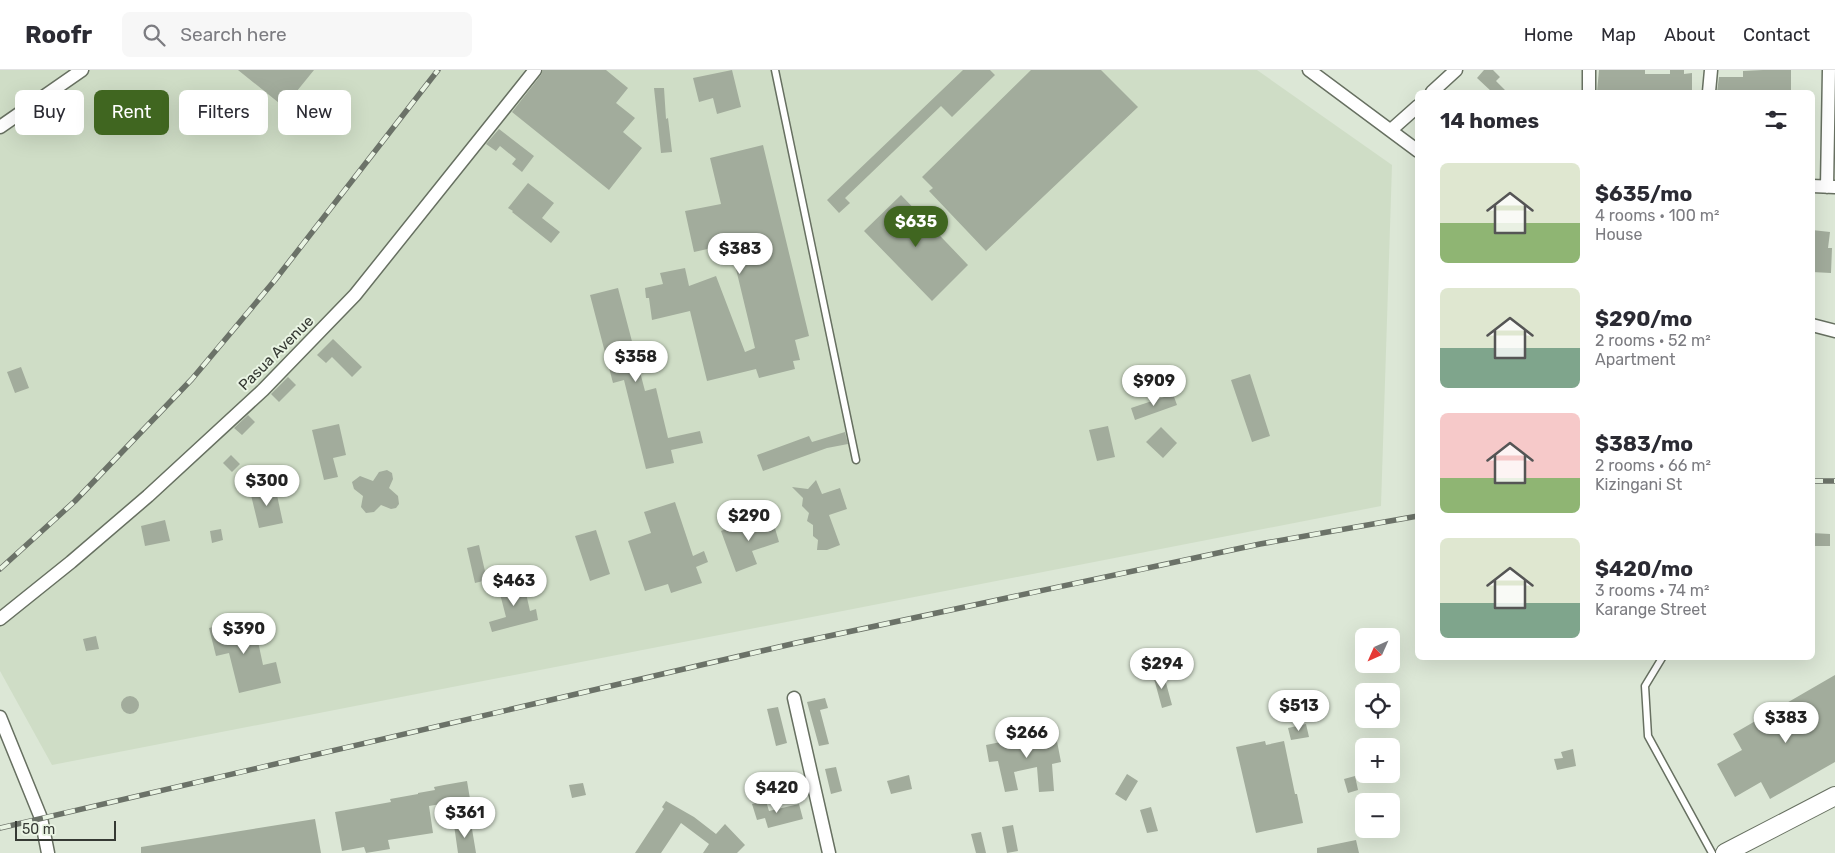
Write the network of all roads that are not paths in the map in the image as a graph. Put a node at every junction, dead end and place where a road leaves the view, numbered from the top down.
1 (82, 70) edge
2 (535, 70) edge
3 (775, 70) edge
4 (1309, 70) edge
5 (1456, 70) edge
6 (1589, 70) edge
7 (1711, 70) edge
8 (1828, 70) edge
9 (1434, 90) edge
10 (1589, 90) edge
11 (1709, 90) edge
12 (1415, 109) edge
13 (0, 127) edge
14 (1390, 130) junction
15 (1415, 148) edge
16 (1815, 186) edge
17 (1831, 187) edge
18 (1815, 326) edge
19 (1835, 330) edge
20 (856, 460) dead end
21 (0, 619) edge
22 (1661, 660) edge
23 (794, 698) dead end
24 (0, 718) edge
25 (1835, 796) edge
26 (1735, 851) edge
27 (48, 853) edge
28 (830, 853) edge
29 (1712, 853) edge

1 - 13 street
2 - 21 street, Pasua Avenue
3 - 20 lane
4 - 14 street
5 - 9 street
6 - 10 street
7 - 11 street
8 - 17 street
12 - 14 street
14 - 15 street
16 - 17 street
18 - 19 street
22 - 29 lane
23 - 28 street
24 - 27 street
25 - 26 street

